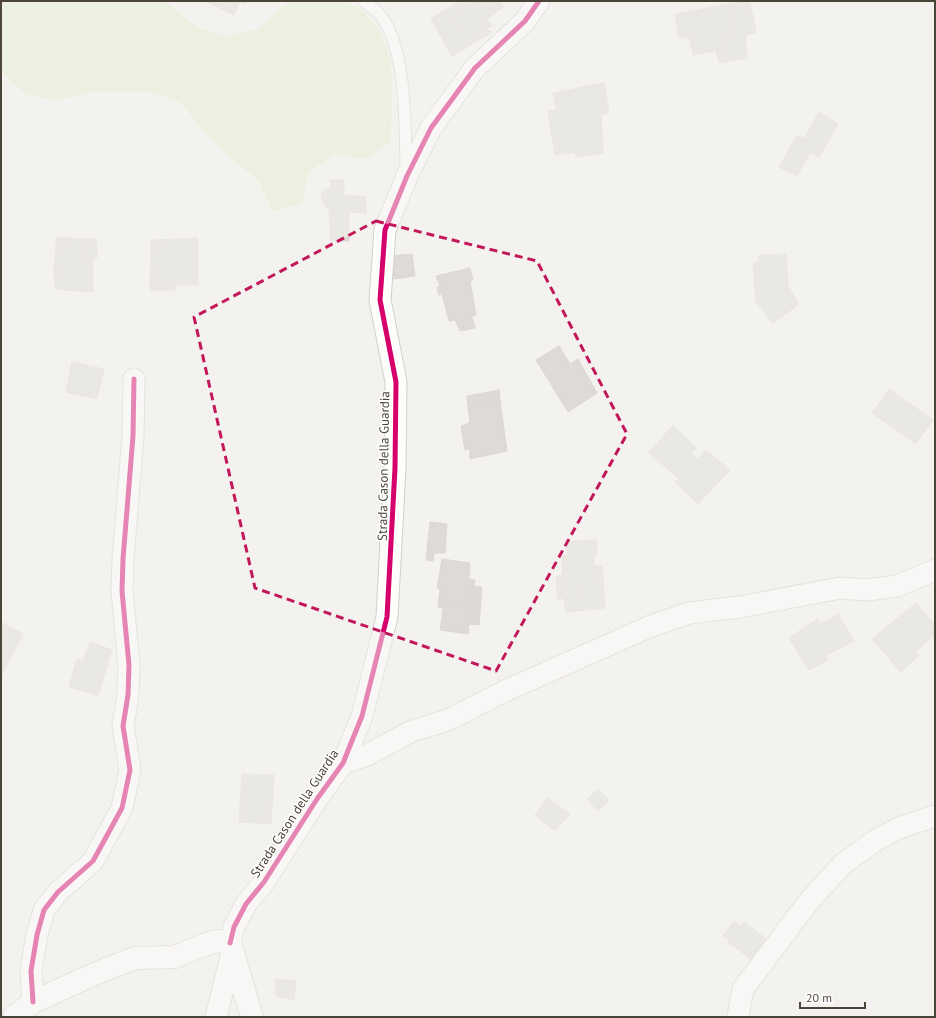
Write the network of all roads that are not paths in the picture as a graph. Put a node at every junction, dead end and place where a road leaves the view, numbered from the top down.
1 (364, 1) edge
2 (539, 1) edge
3 (407, 176) junction
4 (134, 379) dead end
5 (935, 570) edge
6 (342, 763) junction
7 (935, 816) edge
8 (231, 948) junction
9 (33, 1002) junction
10 (14, 1017) edge
11 (216, 1017) edge
12 (252, 1017) edge
13 (738, 1017) edge

1 - 3 lane
2 - 3 street, Strada Cason della Guardia
3 - 6 street, Strada Cason della Guardia
4 - 9 street
5 - 6 street
6 - 8 street, Strada Cason della Guardia
7 - 13 street
8 - 9 street
8 - 11 street, Strada Cason della Guardia
8 - 12 street
9 - 10 street

